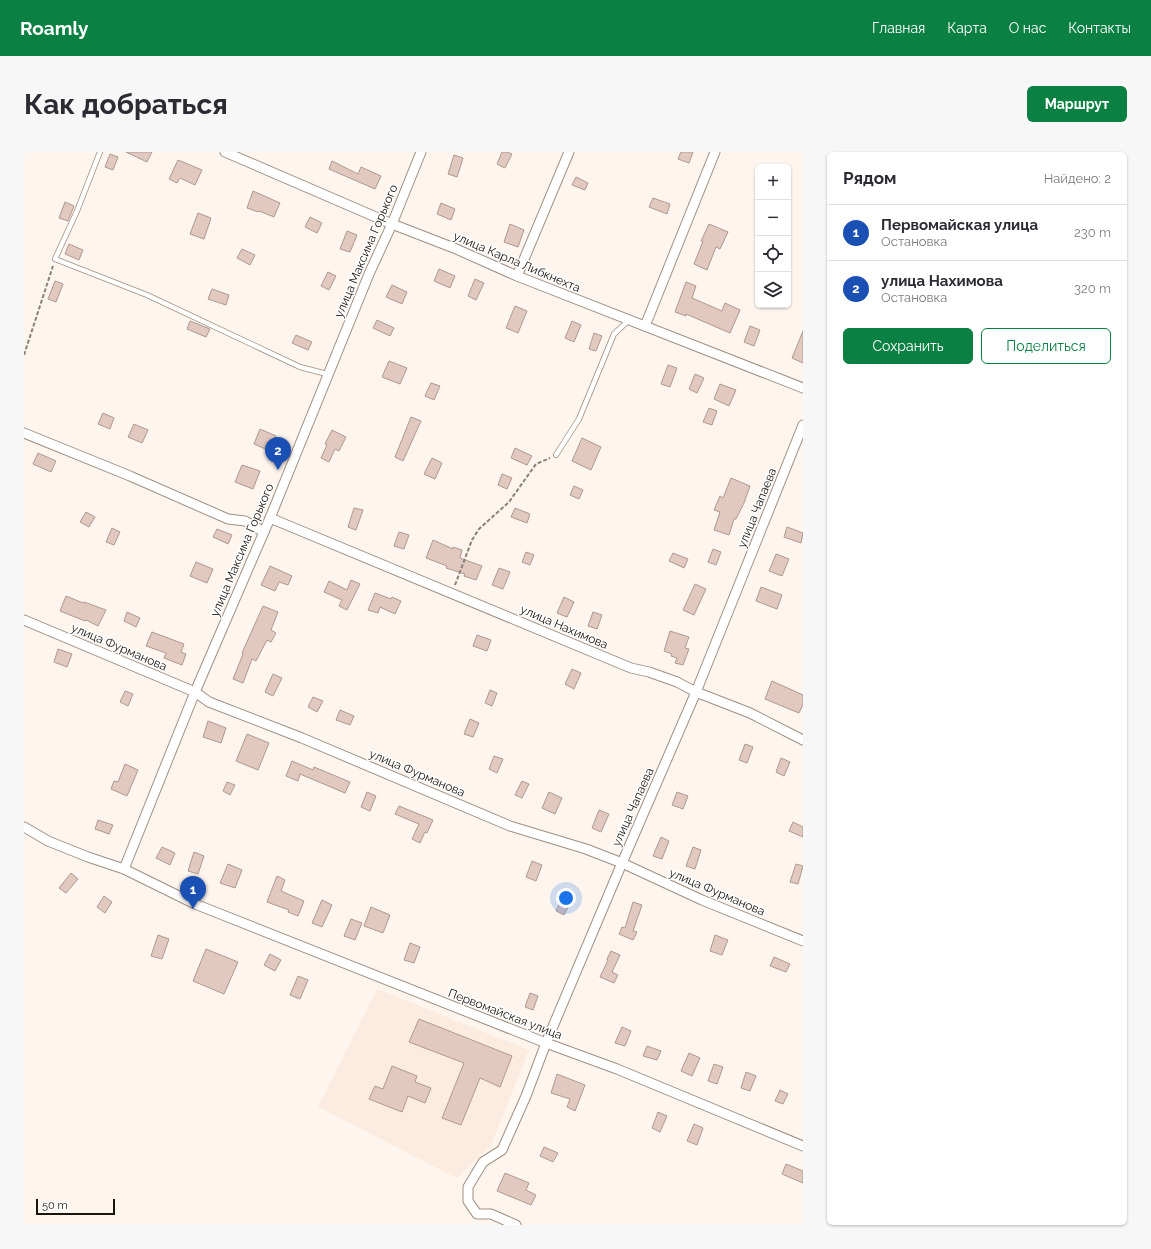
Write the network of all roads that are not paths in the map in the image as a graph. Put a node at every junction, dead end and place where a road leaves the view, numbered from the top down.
1 (100, 152) edge
2 (225, 152) edge
3 (421, 152) edge
4 (569, 152) edge
5 (715, 152) edge
6 (392, 224) junction
7 (517, 276) junction
8 (629, 320) junction
9 (645, 326) junction
10 (327, 374) junction
11 (803, 388) edge
12 (803, 424) edge
13 (24, 434) edge
14 (556, 455) road end
15 (270, 518) junction
16 (264, 532) junction
17 (24, 620) edge
18 (194, 692) junction
19 (696, 692) junction
20 (803, 740) edge
21 (24, 827) edge
22 (622, 863) junction
23 (124, 869) junction
24 (803, 941) edge
25 (546, 1043) junction
26 (803, 1146) edge
27 (516, 1225) edge

1 - 10 lane
2 - 6 street, улица Карла Либкнехта
3 - 6 street, улица Максима Горького
4 - 7 street
5 - 9 street
6 - 7 street, улица Карла Либкнехта
6 - 10 street, улица Максима Горького
7 - 8 street, улица Карла Либкнехта
8 - 9 street, улица Карла Либкнехта
8 - 14 lane
9 - 11 street, улица Карла Либкнехта
10 - 15 street, улица Максима Горького
12 - 19 street, улица Чапаева
13 - 16 street
15 - 16 street, улица Максима Горького
15 - 19 street, улица Нахимова
16 - 18 street, улица Максима Горького
17 - 18 street, улица Фурманова
18 - 22 street, улица Фурманова
18 - 23 street, улица Максима Горького
19 - 20 street, улица Нахимова
19 - 22 street, улица Чапаева
21 - 23 street, Первомайская улица
22 - 24 street, улица Фурманова
22 - 25 street, улица Чапаева
23 - 25 street, Первомайская улица
25 - 26 street, Первомайская улица
25 - 27 street, улица Чапаева

